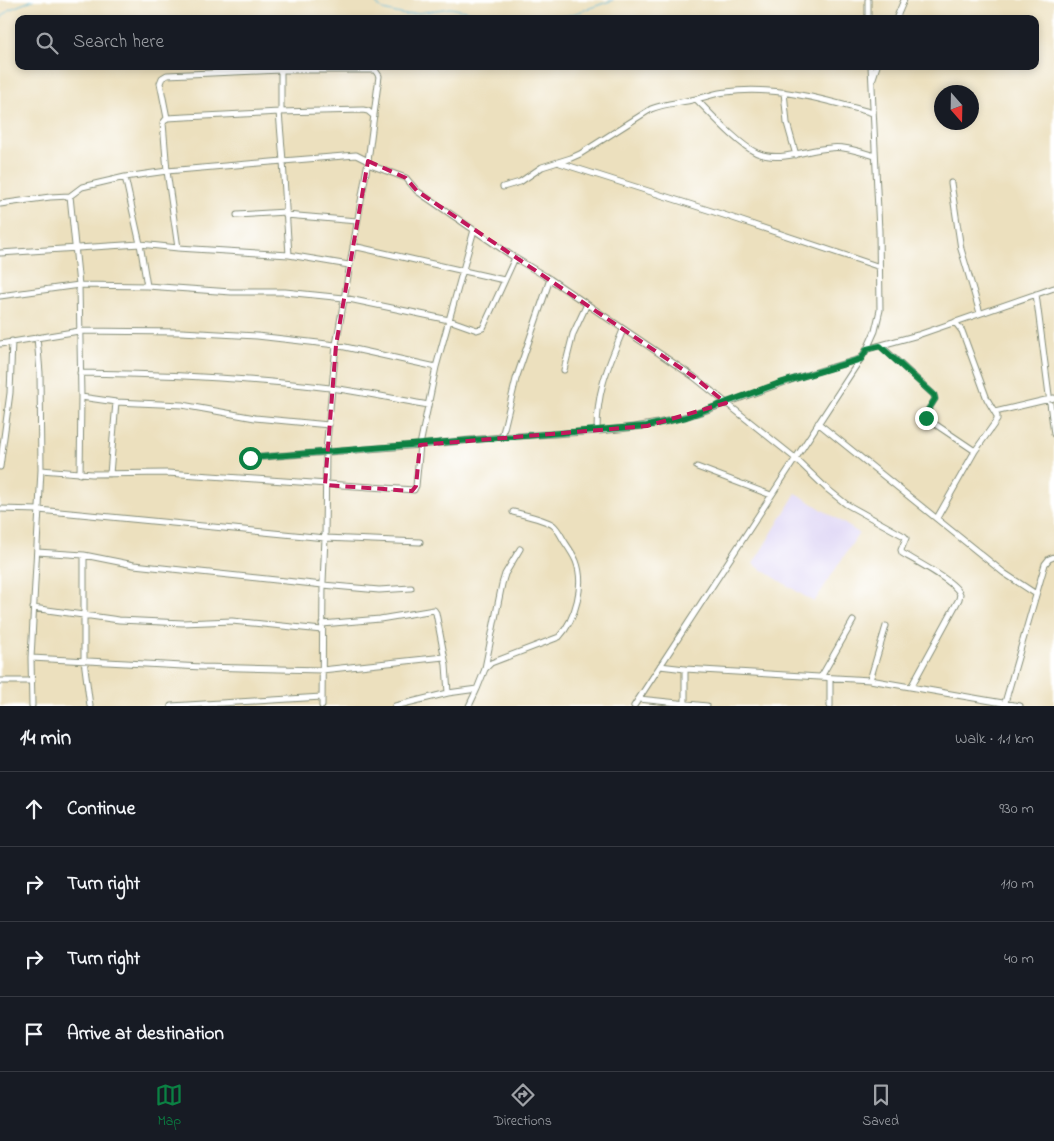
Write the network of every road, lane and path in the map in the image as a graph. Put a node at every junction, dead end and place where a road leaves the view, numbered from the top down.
1 (868, 0) edge
2 (904, 0) edge
3 (868, 15) edge
4 (898, 15) edge
5 (281, 70) joint
6 (374, 70) edge
7 (871, 70) edge
8 (875, 70) edge
9 (871, 81) junction
10 (784, 92) junction
11 (696, 99) junction
12 (280, 112) junction
13 (873, 114) junction
14 (374, 116) junction
15 (167, 118) junction
16 (796, 155) junction
17 (875, 156) junction
18 (368, 161) junction
19 (283, 162) junction
20 (559, 163) junction
21 (167, 171) junction
22 (126, 177) junction
23 (951, 183) dead end
24 (503, 187) dead end
25 (70, 196) junction
26 (0, 204) edge
27 (286, 214) junction
28 (237, 215) dead end
29 (357, 222) junction
30 (474, 230) junction
31 (140, 244) junction
32 (353, 246) junction
33 (74, 248) junction
34 (178, 248) junction
35 (0, 253) edge
36 (289, 256) junction
37 (515, 258) junction
38 (350, 265) junction
39 (880, 267) junction
40 (462, 272) junction
41 (550, 279) junction
42 (504, 280) junction
43 (78, 285) junction
44 (147, 286) junction
45 (1054, 288) edge
46 (1036, 294) junction
47 (0, 296) edge
48 (344, 298) junction
49 (587, 304) junction
50 (980, 313) junction
51 (449, 320) junction
52 (955, 322) junction
53 (79, 330) junction
54 (623, 330) junction
55 (37, 337) junction
56 (12, 341) junction
57 (0, 344) edge
58 (336, 345) junction
59 (880, 346) junction
60 (867, 349) junction
61 (861, 359) junction
62 (436, 366) junction
63 (564, 370) dead end
64 (80, 373) junction
65 (332, 389) junction
66 (81, 397) junction
67 (1052, 398) edge
68 (116, 402) junction
69 (726, 403) junction
70 (428, 405) junction
71 (995, 412) junction
72 (818, 423) junction
73 (329, 425) junction
74 (597, 430) junction
75 (1054, 434) edge
76 (502, 437) junction
77 (420, 445) junction
78 (326, 451) junction
79 (975, 451) junction
80 (250, 458) dead end
81 (795, 458) junction
82 (0, 466) edge
83 (697, 467) dead end
84 (41, 470) junction
85 (80, 474) junction
86 (110, 474) junction
87 (325, 485) junction
88 (771, 495) junction
89 (0, 509) edge
90 (39, 510) junction
91 (513, 512) dead end
92 (936, 518) junction
93 (325, 538) junction
94 (420, 542) dead end
95 (520, 549) dead end
96 (37, 552) junction
97 (84, 554) junction
98 (1054, 557) edge
99 (323, 585) junction
100 (411, 588) dead end
101 (1036, 594) junction
102 (33, 608) junction
103 (84, 614) junction
104 (853, 620) dead end
105 (886, 626) dead end
106 (322, 627) junction
107 (444, 657) junction
108 (31, 658) junction
109 (84, 660) junction
110 (660, 666) junction
111 (485, 669) junction
112 (685, 669) junction
113 (322, 670) junction
114 (822, 677) junction
115 (830, 678) junction
116 (870, 680) junction
117 (0, 681) edge
118 (32, 681) junction
119 (911, 687) junction
120 (477, 689) junction
121 (448, 693) junction
122 (322, 697) junction
123 (638, 699) junction
124 (1004, 704) edge
125 (685, 705) edge
126 (32, 706) edge
127 (90, 706) edge
128 (171, 706) edge
129 (322, 706) edge
130 (395, 706) edge
131 (469, 706) edge
132 (634, 706) edge
133 (707, 706) edge
134 (830, 706) edge
135 (1020, 706) edge

1 - 3 street
2 - 4 street
5 - 12 street
5 - 15 street
6 - 14 street
7 - 9 street
8 - 9 street
9 - 13 street
10 - 11 street
10 - 13 street
10 - 16 street
11 - 16 street
11 - 20 street
12 - 14 street
12 - 15 street
12 - 19 street
13 - 17 street
14 - 18 street
15 - 21 street
16 - 17 street
17 - 39 street
18 - 19 street
18 - 29 street
18 - 30 street
19 - 21 street
19 - 27 street
20 - 24 street
20 - 39 street
21 - 22 street
21 - 34 street
22 - 25 street
22 - 31 street
23 - 50 street
25 - 26 street
25 - 33 street
27 - 28 street
27 - 29 street
27 - 36 street
29 - 32 street
30 - 37 street
30 - 40 street
31 - 33 street
31 - 34 street
31 - 44 street
32 - 38 street
32 - 40 street
33 - 35 street
33 - 43 street
34 - 36 street
36 - 38 street
37 - 41 street
37 - 42 street
38 - 48 street
39 - 60 street
40 - 42 street
40 - 51 street
41 - 49 street
41 - 76 street
42 - 51 street
43 - 44 street
43 - 47 street
43 - 53 street
44 - 48 street
45 - 46 street
46 - 50 street
46 - 67 street
48 - 51 street
48 - 58 street
49 - 54 street
49 - 63 street
50 - 52 street
51 - 62 street
52 - 59 street
52 - 71 street
53 - 55 street
53 - 58 street
53 - 64 street
54 - 69 street
54 - 74 street
55 - 56 street
55 - 84 street
56 - 57 street
56 - 82 street
58 - 62 street
58 - 65 street
59 - 60 street
59 - 79 street
60 - 61 street
61 - 69 street
61 - 72 street
62 - 70 street
64 - 65 street
64 - 66 street
65 - 70 street
65 - 73 street
66 - 68 street
66 - 85 street
67 - 71 street
67 - 75 street
68 - 73 street
68 - 86 street
69 - 74 street
69 - 81 street
70 - 77 street
71 - 79 street
72 - 81 street
72 - 92 street
73 - 78 street
74 - 76 street
76 - 77 street
77 - 78 street
77 - 87 street
78 - 80 street
78 - 87 street
79 - 92 street
81 - 88 street
81 - 119 street
83 - 88 street
84 - 85 street
84 - 90 street
85 - 86 street
86 - 87 street
87 - 93 street
88 - 110 street
89 - 90 street
90 - 93 street
90 - 96 street
91 - 111 street
92 - 101 street
93 - 94 street
93 - 99 street
95 - 111 street
96 - 97 street
96 - 102 street
97 - 99 street
97 - 103 street
98 - 101 street
99 - 100 street
99 - 106 street
101 - 124 street
102 - 103 street
102 - 108 street
103 - 106 street
103 - 109 street
104 - 114 street
105 - 116 street
106 - 107 street
106 - 113 street
107 - 113 street
107 - 121 street
108 - 109 street
108 - 118 street
109 - 113 street
109 - 127 street
110 - 112 street
110 - 123 street
111 - 120 street
112 - 114 street
112 - 125 street
113 - 122 street
114 - 115 street
115 - 116 street
115 - 134 street
116 - 119 street
117 - 118 street
118 - 126 street
119 - 124 street
120 - 121 street
120 - 131 street
121 - 130 street
122 - 128 street
122 - 129 street
123 - 125 street
123 - 132 street
124 - 135 street
125 - 133 street

